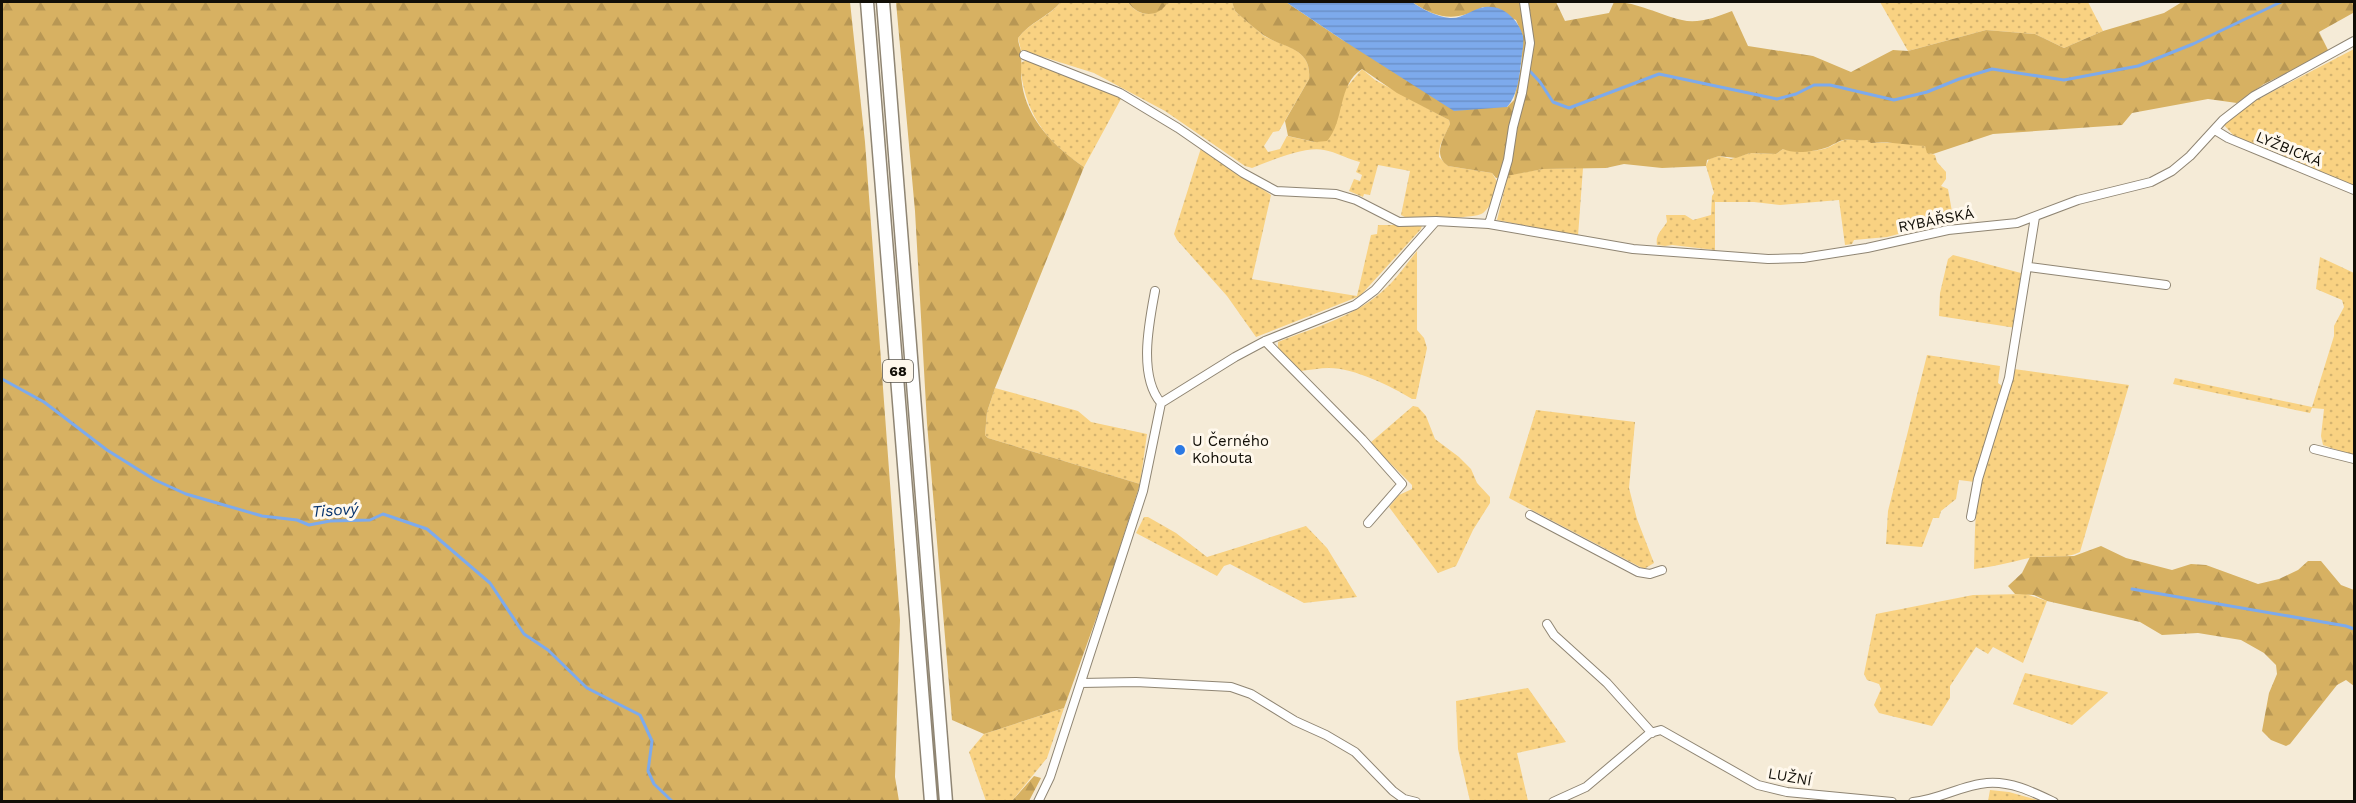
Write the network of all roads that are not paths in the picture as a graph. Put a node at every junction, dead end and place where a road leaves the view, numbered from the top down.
1 (867, 2) edge
2 (883, 2) edge
3 (1524, 2) edge
4 (2355, 42) edge
5 (1024, 55) dead end
6 (2215, 130) junction
7 (2355, 190) edge
8 (2035, 217) junction
9 (1436, 221) junction
10 (1489, 224) junction
11 (2029, 267) junction
12 (2166, 285) dead end
13 (1155, 291) dead end
14 (1265, 341) junction
15 (1161, 403) junction
16 (2314, 449) dead end
17 (2355, 459) edge
18 (1530, 515) dead end
19 (1971, 517) dead end
20 (1368, 523) dead end
21 (1662, 570) dead end
22 (1547, 624) dead end
23 (1081, 683) junction
24 (1652, 733) junction
25 (931, 796) edge
26 (945, 796) edge
27 (1038, 801) edge
28 (1416, 801) edge
29 (1553, 801) edge
30 (1892, 801) edge
31 (1913, 801) edge
32 (2054, 801) edge

1 - 25 highway, 68
2 - 26 highway, 68
3 - 10 street
4 - 6 street, RYBÁŘSKÁ
5 - 9 street, RYBÁŘSKÁ
6 - 7 street, LYŽBICKÁ
6 - 8 street, RYBÁŘSKÁ
8 - 10 street, RYBÁŘSKÁ
8 - 11 street
9 - 10 street, RYBÁŘSKÁ
9 - 14 street
11 - 12 street
11 - 19 street
13 - 15 street
14 - 15 street
14 - 20 street
15 - 23 street
16 - 17 street
18 - 21 street
22 - 24 street
23 - 27 street
23 - 28 street
24 - 29 street
24 - 30 street, LUŽNÍ
31 - 32 street

